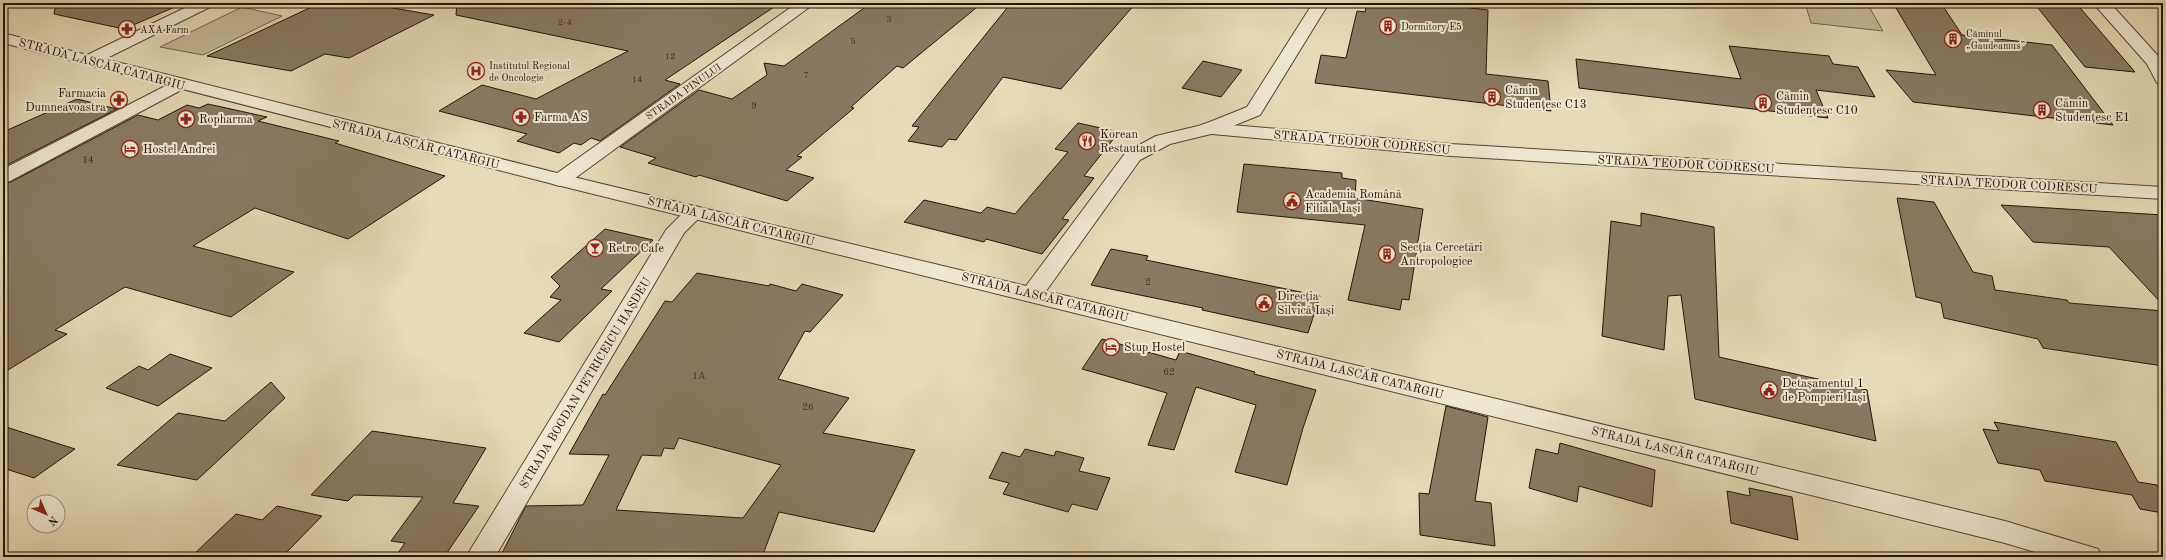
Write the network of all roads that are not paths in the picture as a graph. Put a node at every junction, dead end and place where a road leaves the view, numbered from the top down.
1 (207, 3) edge
2 (807, 3) edge
3 (1321, 3) edge
4 (2101, 3) edge
5 (3, 38) edge
6 (90, 60) junction
7 (2158, 62) edge
8 (2163, 79) edge
9 (179, 84) junction
10 (1208, 129) junction
11 (3, 177) edge
12 (560, 180) junction
13 (2163, 193) edge
14 (695, 212) junction
15 (1032, 294) junction
16 (480, 557) edge
17 (2088, 557) edge

1 - 6 street
2 - 12 street, STRADA PINULUI
3 - 10 street
4 - 7 street
5 - 6 street, STRADA LASCĂR CATARGIU
6 - 9 street, STRADA LASCĂR CATARGIU
7 - 8 street
9 - 11 street
9 - 12 street, STRADA LASCĂR CATARGIU
10 - 13 street, STRADA TEODOR CODRESCU
10 - 15 street
12 - 14 street, STRADA LASCĂR CATARGIU
14 - 15 street, STRADA LASCĂR CATARGIU
14 - 16 street, STRADA BOGDAN PETRICEICU HAȘDEU
15 - 17 street, STRADA LASCĂR CATARGIU

